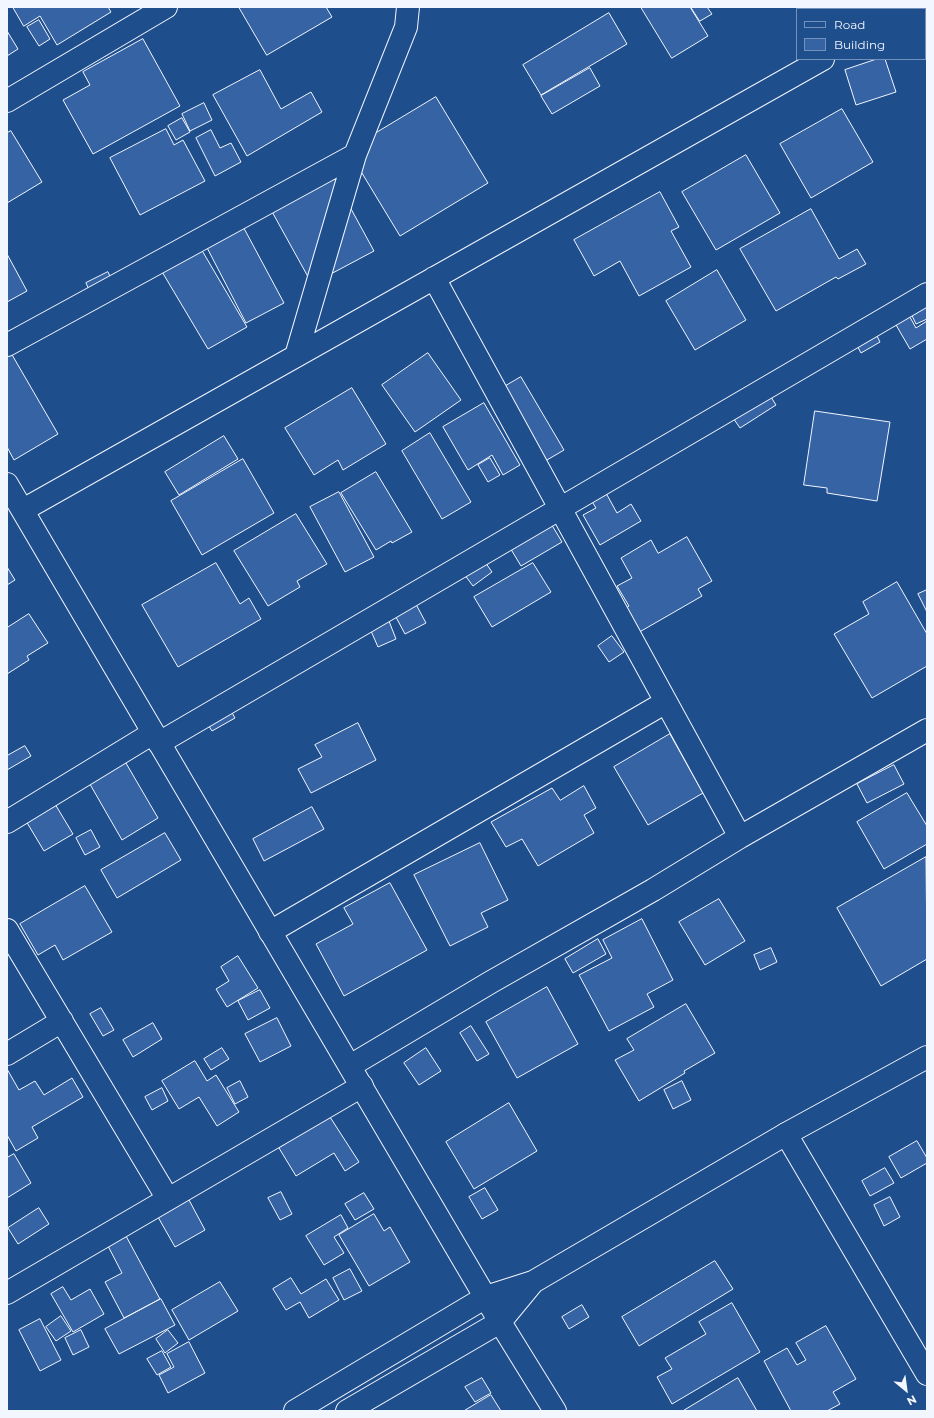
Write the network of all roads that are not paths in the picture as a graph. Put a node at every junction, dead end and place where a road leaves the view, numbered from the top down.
1 (166, 7) edge
2 (408, 7) edge
3 (821, 60) edge
4 (7, 101) edge
5 (355, 155) junction
6 (434, 278) junction
7 (927, 294) edge
8 (7, 345) edge
9 (296, 356) junction
10 (7, 484) edge
11 (560, 509) junction
12 (22, 510) junction
13 (666, 702) junction
14 (927, 730) edge
15 (156, 738) junction
16 (7, 822) edge
17 (740, 837) junction
18 (7, 930) edge
19 (270, 932) junction
20 (62, 1021) junction
21 (7, 1054) edge
22 (927, 1057) edge
23 (350, 1066) junction
24 (362, 1086) junction
25 (786, 1134) junction
26 (168, 1199) junction
27 (533, 1282) junction
28 (7, 1293) edge
29 (486, 1297) junction
30 (500, 1322) junction
31 (927, 1374) edge
32 (296, 1411) edge
33 (347, 1411) edge
34 (555, 1411) edge

1 - 4 street
2 - 5 street
3 - 6 street
5 - 8 street
5 - 9 street
6 - 9 street
6 - 11 street
7 - 11 street
9 - 12 street
10 - 12 street
11 - 13 street
11 - 15 street
12 - 15 street
13 - 17 street
13 - 19 street
14 - 17 street
15 - 16 street
15 - 19 street
17 - 23 street
18 - 20 street
19 - 23 street
20 - 21 street
20 - 26 street
22 - 25 street
23 - 24 street
24 - 26 street
24 - 29 street
25 - 27 street
25 - 31 street
26 - 28 street
27 - 29 street
27 - 30 street
29 - 30 street
29 - 32 street
30 - 33 street
30 - 34 street

